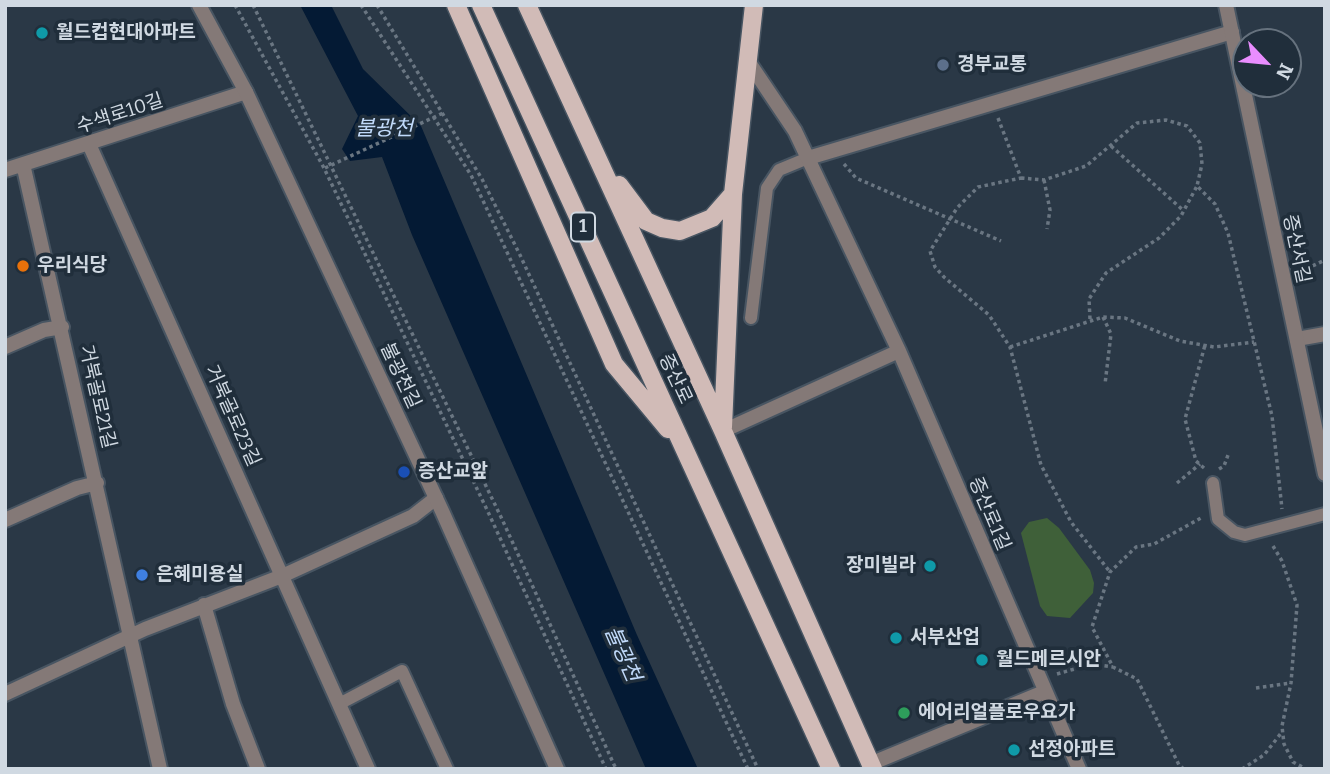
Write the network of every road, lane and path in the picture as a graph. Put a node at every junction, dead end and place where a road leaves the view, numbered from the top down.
1 (199, 5) edge
2 (235, 5) edge
3 (253, 5) edge
4 (361, 5) edge
5 (377, 5) edge
6 (456, 5) edge
7 (481, 5) edge
8 (527, 5) edge
9 (754, 5) edge
10 (1226, 5) edge
11 (1232, 32) joint
12 (748, 61) junction
13 (246, 92) junction
14 (1246, 98) edge
15 (992, 103) junction
16 (443, 113) junction
17 (434, 118) junction
18 (578, 118) junction
19 (89, 145) junction
20 (1111, 146) junction
21 (837, 149) junction
22 (808, 158) junction
23 (23, 164) junction
24 (332, 165) junction
25 (324, 168) junction
26 (5, 170) edge
27 (1021, 178) junction
28 (1044, 180) junction
29 (1197, 186) junction
30 (733, 194) junction
31 (1184, 211) junction
32 (949, 219) junction
33 (1047, 229) dead end
34 (1001, 241) dead end
35 (1325, 260) edge
36 (1283, 281) junction
37 (1103, 317) junction
38 (751, 318) dead end
39 (1090, 319) junction
40 (62, 327) junction
41 (1325, 334) edge
42 (1297, 340) junction
43 (1254, 342) junction
44 (1205, 345) junction
45 (5, 347) edge
46 (1010, 347) junction
47 (899, 351) junction
48 (1105, 384) dead end
49 (723, 431) junction
50 (684, 449) junction
51 (1228, 455) dead end
52 (1200, 464) junction
53 (1325, 474) edge
54 (97, 483) junction
55 (1177, 483) dead end
56 (1213, 483) dead end
57 (436, 498) junction
58 (1282, 509) dead end
59 (1217, 514) junction
60 (1325, 514) edge
61 (5, 520) edge
62 (1261, 530) junction
63 (1110, 572) junction
64 (282, 576) junction
65 (204, 606) junction
66 (132, 637) junction
67 (1113, 667) junction
68 (1291, 683) junction
69 (1042, 686) junction
70 (1256, 688) dead end
71 (5, 694) edge
72 (339, 704) junction
73 (1282, 732) junction
74 (871, 766) edge
75 (1297, 767) edge
76 (160, 769) edge
77 (258, 769) edge
78 (368, 769) edge
79 (447, 769) edge
80 (557, 769) edge
81 (606, 769) edge
82 (616, 769) edge
83 (748, 769) edge
84 (758, 769) edge
85 (831, 769) edge
86 (1079, 769) edge
87 (1184, 769) edge
88 (1241, 769) edge
89 (1306, 769) edge

1 - 13 street, 불광천길
2 - 25 path
3 - 24 path
4 - 17 path
5 - 16 path
6 - 50 main road
7 - 50 main road, 증산로 / 1
8 - 18 main road, 증산로 / 1
9 - 12 main road
10 - 11 street, 증산서길
11 - 15 street
12 - 22 street, 증산로1길
12 - 30 main road
13 - 19 street, 수색로10길
13 - 57 street, 불광천길
14 - 36 street, 증산서길
15 - 21 street
15 - 27 path
16 - 17 path
16 - 84 path
17 - 24 path
17 - 83 path
18 - 30 main road
18 - 49 main road, 증산로 / 1
19 - 23 street, 수색로10길
19 - 64 street, 거북골로23길
20 - 28 path
20 - 29 path
20 - 31 path
21 - 22 street
21 - 32 path
22 - 38 lane
22 - 47 street, 증산로1길
23 - 26 street, 수색로10길
23 - 40 street, 거북골로21길
24 - 25 path
24 - 82 path
25 - 81 path
27 - 28 path
27 - 32 path
28 - 33 path
29 - 31 path
29 - 43 path
30 - 49 main road
31 - 39 path
32 - 34 path
32 - 46 path
35 - 36 path
36 - 42 street, 증산서길
37 - 39 path
37 - 44 path
37 - 48 path
39 - 46 path
40 - 45 street
40 - 54 street, 거북골로21길
41 - 42 street
42 - 53 street, 증산서길
43 - 44 path
43 - 58 path
44 - 52 path
46 - 63 path
47 - 49 street
47 - 69 street, 증산로1길
49 - 74 main road, 증산로 / 1
50 - 85 main road, 증산로 / 1
51 - 52 path
52 - 55 path
54 - 61 street
54 - 66 street, 거북골로21길
56 - 59 lane
57 - 64 street
57 - 80 street, 불광천길
59 - 62 lane
59 - 63 path
60 - 62 lane
62 - 68 path
63 - 67 path
64 - 65 street
64 - 72 street, 거북골로23길
65 - 66 street
65 - 77 street
66 - 71 street
66 - 76 street, 거북골로21길
67 - 69 path
67 - 87 path
68 - 70 path
68 - 73 path
69 - 74 street
69 - 86 street, 증산로1길
72 - 78 street, 거북골로23길
72 - 79 lane
73 - 75 path
73 - 88 path
75 - 89 path

